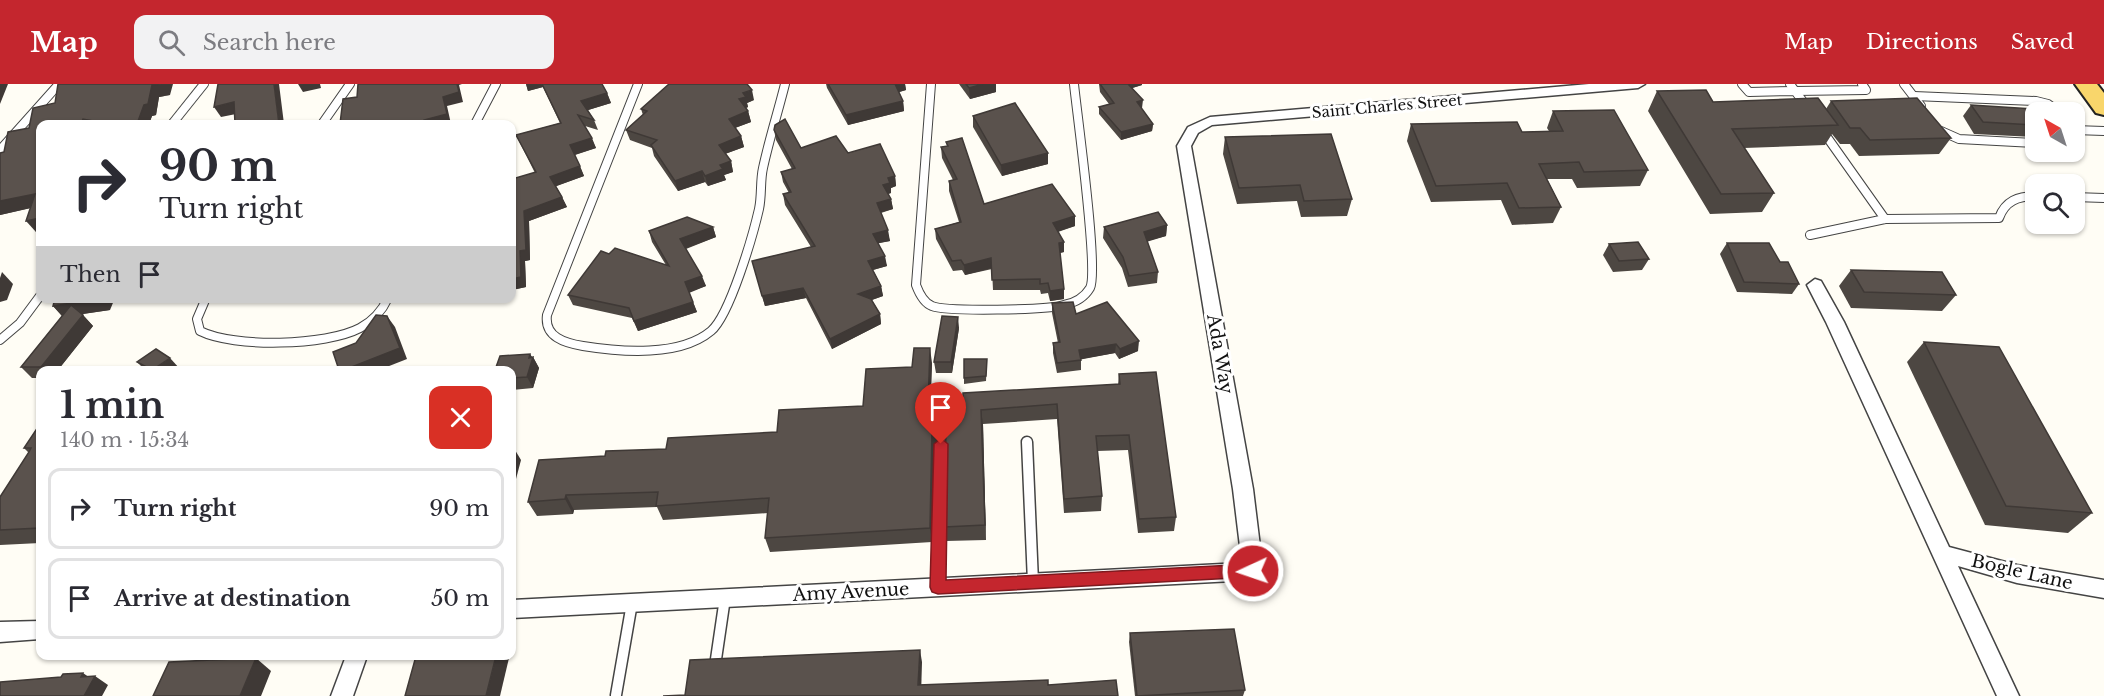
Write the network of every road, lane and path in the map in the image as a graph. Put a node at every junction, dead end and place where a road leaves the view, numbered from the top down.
1 (59, 84) edge
2 (204, 84) edge
3 (350, 84) edge
4 (496, 84) edge
5 (638, 84) edge
6 (785, 84) edge
7 (931, 84) edge
8 (1074, 84) edge
9 (1638, 84) edge
10 (1742, 84) edge
11 (1790, 84) edge
12 (1862, 84) edge
13 (1904, 84) edge
14 (2086, 84) edge
15 (1796, 91) junction
16 (1914, 96) junction
17 (2040, 102) edge
18 (2104, 108) edge
19 (1927, 114) edge
20 (175, 120) edge
21 (325, 120) edge
22 (477, 120) edge
23 (1934, 123) edge
24 (2085, 131) edge
25 (2104, 131) edge
26 (2025, 142) edge
27 (1184, 146) joint
28 (0, 150) edge
29 (2025, 195) edge
30 (2085, 197) edge
31 (2104, 198) edge
32 (1885, 219) junction
33 (1810, 235) dead end
34 (1815, 285) dead end
35 (36, 301) edge
36 (204, 303) edge
37 (385, 303) edge
38 (0, 340) edge
39 (1027, 442) dead end
40 (941, 444) dead end
41 (1941, 553) junction
42 (1252, 562) joint
43 (1033, 582) junction
44 (938, 587) junction
45 (2104, 589) edge
46 (725, 598) junction
47 (632, 603) junction
48 (516, 609) edge
49 (36, 630) edge
50 (0, 632) edge
51 (355, 660) edge
52 (715, 666) edge
53 (616, 695) edge
54 (342, 696) edge
55 (2008, 696) edge

1 - 28 lane
2 - 20 lane
3 - 21 lane
4 - 22 lane
5 - 6 lane
7 - 8 lane
9 - 27 street, Saint Charles Street
10 - 15 lane
11 - 15 lane
12 - 15 lane
13 - 16 lane
14 - 18 main road
15 - 32 lane
16 - 17 lane
16 - 19 lane
23 - 26 lane
24 - 25 lane
27 - 42 street, Ada Way
29 - 32 lane
30 - 31 lane
32 - 33 lane
34 - 41 street
35 - 38 lane
36 - 37 lane
39 - 43 lane
40 - 44 lane
41 - 45 street, Bogle Lane
41 - 55 street
42 - 43 street, Amy Avenue
43 - 44 street, Amy Avenue
44 - 46 street, Amy Avenue
46 - 47 street, Amy Avenue
46 - 52 lane
47 - 48 street, Amy Avenue
47 - 53 lane
49 - 50 street
51 - 54 street

